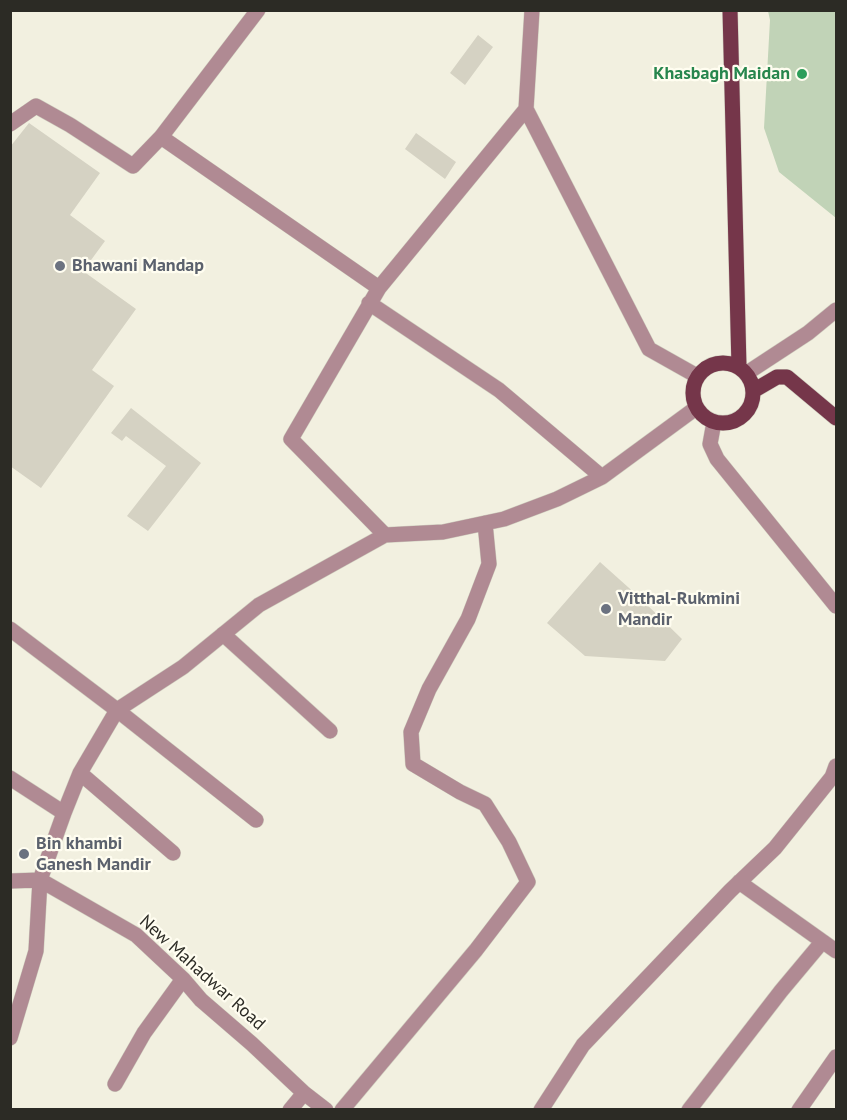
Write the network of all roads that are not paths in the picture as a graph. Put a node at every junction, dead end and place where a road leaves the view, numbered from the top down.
1 (258, 10) edge
2 (532, 10) edge
3 (730, 10) edge
4 (526, 109) junction
5 (10, 123) edge
6 (161, 137) junction
7 (379, 288) junction
8 (369, 303) junction
9 (837, 310) edge
10 (743, 370) junction
11 (697, 376) junction
12 (753, 392) junction
13 (696, 408) junction
14 (837, 418) edge
15 (714, 422) junction
16 (602, 477) junction
17 (485, 523) junction
18 (385, 535) junction
19 (837, 606) edge
20 (10, 629) edge
21 (223, 634) junction
22 (117, 710) junction
23 (330, 731) dead end
24 (80, 773) junction
25 (835, 775) edge
26 (10, 778) edge
27 (64, 813) junction
28 (256, 820) dead end
29 (173, 853) dead end
30 (40, 880) junction
31 (10, 882) edge
32 (739, 882) junction
33 (822, 942) junction
34 (837, 951) edge
35 (183, 979) junction
36 (10, 1038) edge
37 (837, 1057) edge
38 (115, 1084) dead end
39 (304, 1093) junction
40 (290, 1110) edge
41 (326, 1110) edge
42 (342, 1110) edge
43 (541, 1110) edge
44 (689, 1110) edge
45 (799, 1110) edge

1 - 6 street
2 - 4 street
3 - 10 main road
4 - 7 street
4 - 11 street
5 - 6 street
6 - 7 street
7 - 8 street
8 - 16 street
8 - 18 street
9 - 10 street
10 - 11 main road
10 - 12 main road
11 - 13 main road
12 - 14 main road
12 - 15 main road
13 - 15 main road
13 - 16 street
15 - 19 street
16 - 17 street
17 - 18 street
17 - 42 street
18 - 21 street
20 - 22 street
21 - 22 street
21 - 23 street
22 - 24 street
22 - 28 street
24 - 27 street
24 - 29 street
25 - 32 street
26 - 27 street
27 - 30 street
30 - 31 street
30 - 35 street, New Mahadwar Road
30 - 36 street
32 - 33 street
32 - 43 street
33 - 34 street
33 - 44 street
35 - 38 street
35 - 39 street, New Mahadwar Road
37 - 45 street
39 - 40 street
39 - 41 street, New Mahadwar Road

